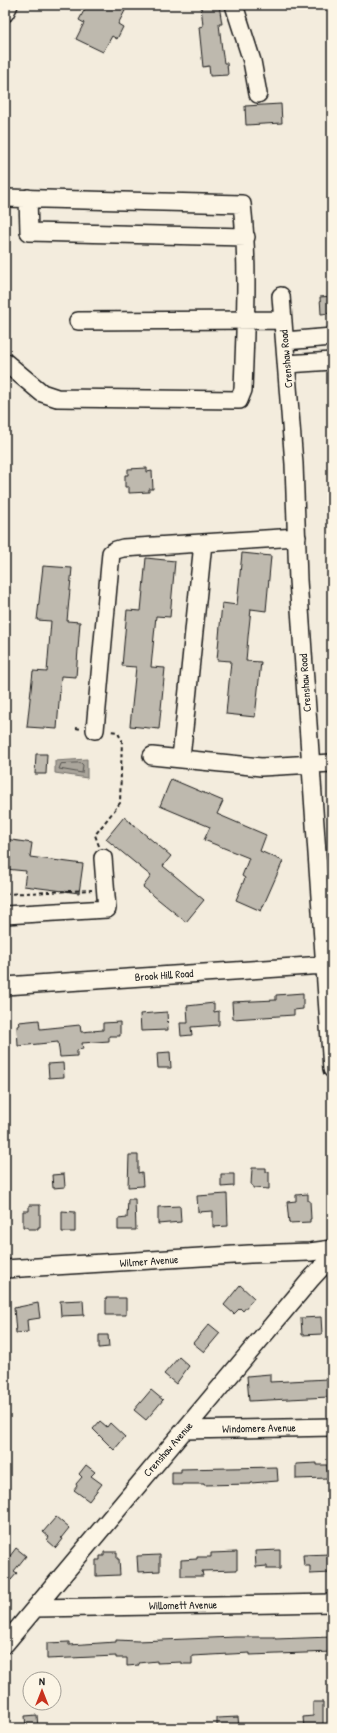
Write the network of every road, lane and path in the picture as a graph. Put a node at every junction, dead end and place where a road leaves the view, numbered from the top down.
1 (9, 5) edge
2 (234, 5) edge
3 (5, 13) edge
4 (258, 94) dead end
5 (5, 198) edge
6 (28, 198) junction
7 (246, 237) junction
8 (281, 296) dead end
9 (245, 320) junction
10 (283, 320) junction
11 (78, 321) dead end
12 (332, 337) edge
13 (285, 340) junction
14 (332, 360) edge
15 (5, 362) edge
16 (287, 364) junction
17 (297, 537) junction
18 (203, 543) junction
19 (76, 728) dead end
20 (95, 730) junction
21 (152, 756) dead end
22 (181, 758) junction
23 (332, 763) edge
24 (311, 765) junction
25 (103, 858) joint
26 (96, 889) dead end
27 (326, 893) edge
28 (5, 894) edge
29 (5, 915) edge
30 (324, 964) junction
31 (5, 986) edge
32 (332, 1070) edge
33 (332, 1249) edge
34 (294, 1253) junction
35 (332, 1256) edge
36 (5, 1269) edge
37 (314, 1276) junction
38 (332, 1426) edge
39 (185, 1430) junction
40 (332, 1603) edge
41 (35, 1608) junction
42 (5, 1644) edge

1 - 3 street
2 - 4 street
5 - 6 street
6 - 7 street
6 - 7 street
7 - 9 street
8 - 10 street, Crenshaw Road
9 - 10 street
9 - 11 street
9 - 15 street
10 - 13 street, Crenshaw Road
12 - 13 street
13 - 16 street, Crenshaw Road
14 - 16 street
16 - 17 street, Crenshaw Road
17 - 18 street
17 - 24 street, Crenshaw Road
18 - 20 street
18 - 22 street
19 - 20 path
20 - 25 path
21 - 22 street
22 - 24 street
23 - 24 street
24 - 27 street, Crenshaw Road
25 - 29 street
26 - 28 path
27 - 30 street, Crenshaw Road
30 - 31 street, Brook Hill Road
30 - 32 street, Crenshaw Road
33 - 34 street, Wilmer Avenue
34 - 36 street, Wilmer Avenue
34 - 37 street
35 - 37 street, Crenshaw Avenue
37 - 39 street, Crenshaw Avenue
38 - 39 street, Windomere Avenue
39 - 41 street, Crenshaw Avenue
40 - 41 street, Willomett Avenue
41 - 42 street, Crenshaw Avenue

